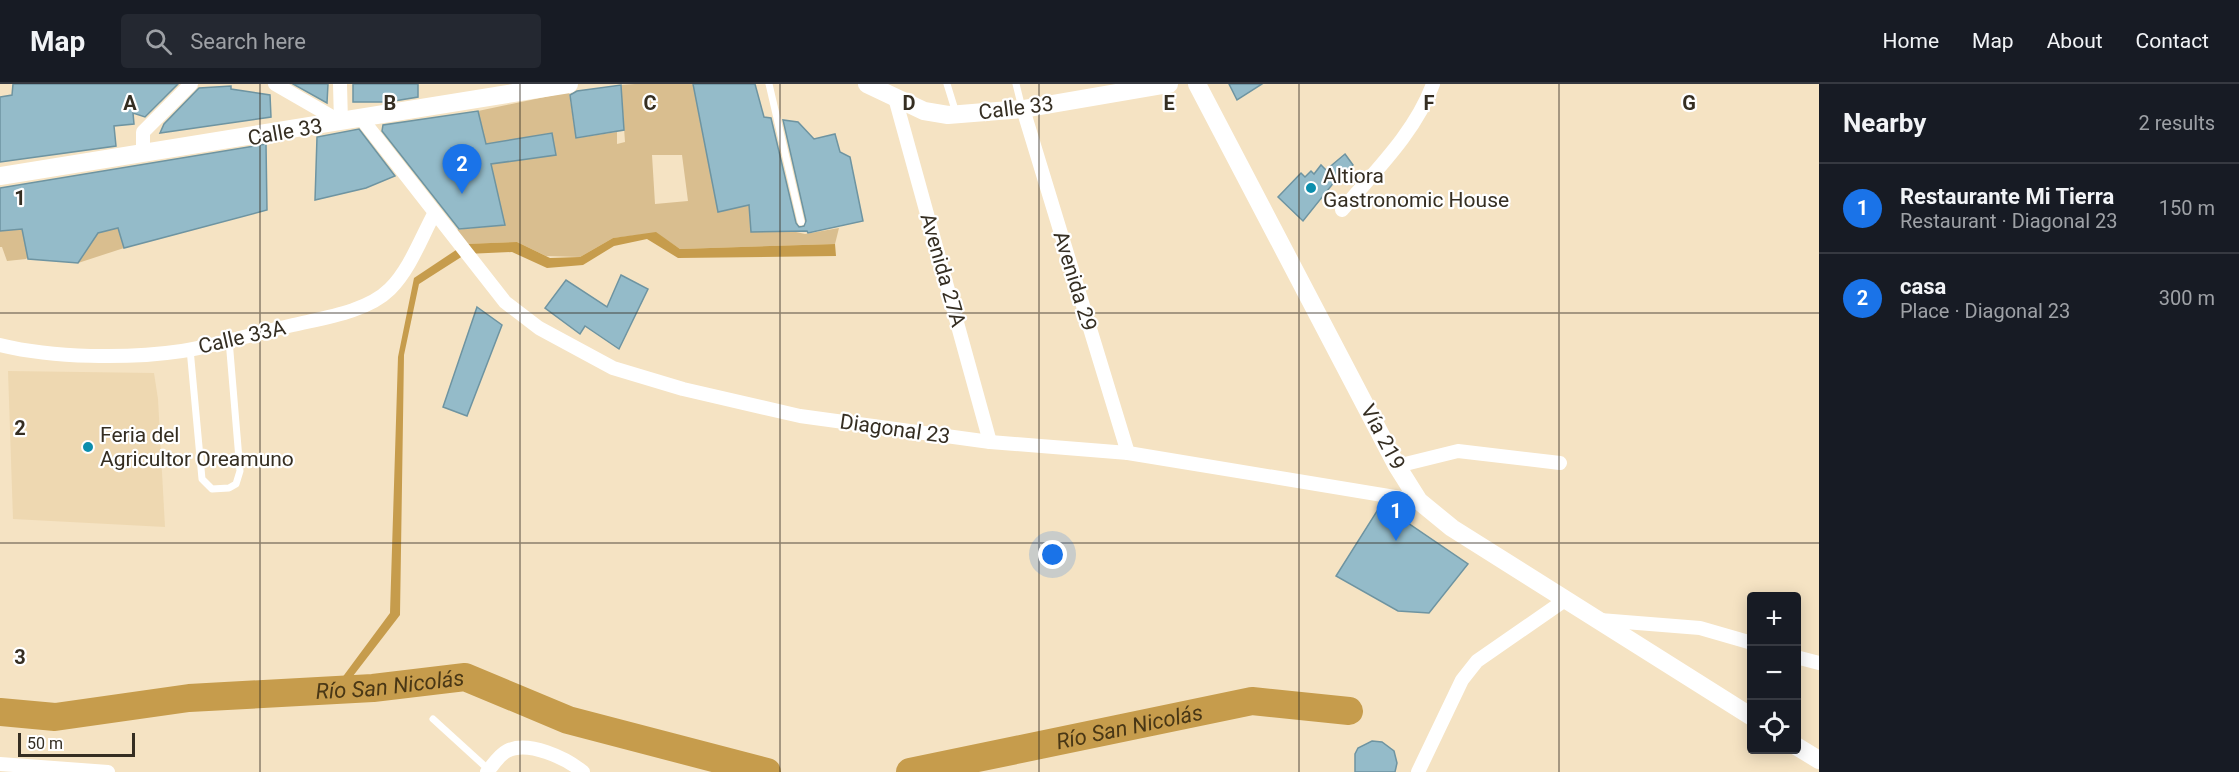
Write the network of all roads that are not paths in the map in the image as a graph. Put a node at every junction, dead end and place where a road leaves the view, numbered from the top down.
1 (191, 84) edge
2 (275, 84) edge
3 (340, 84) edge
4 (569, 84) edge
5 (769, 84) edge
6 (867, 84) edge
7 (947, 84) edge
8 (1016, 84) edge
9 (1169, 84) edge
10 (1197, 84) edge
11 (1433, 84) edge
12 (513, 89) edge
13 (895, 98) junction
14 (1023, 109) junction
15 (956, 114) junction
16 (361, 118) junction
17 (342, 122) junction
18 (143, 154) junction
19 (0, 176) edge
20 (1342, 210) dead end
21 (434, 214) junction
22 (801, 222) dead end
23 (229, 340) junction
24 (0, 345) edge
25 (189, 349) junction
26 (990, 442) junction
27 (1128, 453) junction
28 (1560, 463) dead end
29 (1397, 466) junction
30 (1419, 501) junction
31 (1564, 600) junction
32 (1600, 620) junction
33 (1747, 642) edge
34 (1801, 658) edge
35 (1819, 663) edge
36 (1747, 714) edge
37 (433, 719) dead end
38 (1801, 749) edge
39 (1819, 760) edge
40 (0, 764) edge
41 (82, 771) edge
42 (488, 771) edge
43 (108, 772) edge
44 (583, 772) edge
45 (1418, 772) edge

1 - 18 street
2 - 17 street
3 - 17 street
4 - 12 main road, Calle 33
5 - 22 lane
6 - 13 main road, Calle 33
7 - 15 lane
8 - 14 lane
9 - 14 main road, Calle 33
10 - 29 main road, Vía 219
11 - 20 street
12 - 16 main road, Calle 33
13 - 15 main road, Calle 33
13 - 26 street, Avenida 27A
14 - 15 main road, Calle 33
14 - 27 street, Avenida 29
16 - 17 main road, Calle 33
16 - 21 street, Diagonal 23
17 - 18 main road, Calle 33
18 - 19 main road, Calle 33
21 - 23 street, Calle 33A
21 - 26 street, Diagonal 23
23 - 25 street, Calle 33A
23 - 25 lane
24 - 25 street, Calle 33A
26 - 27 street, Diagonal 23
27 - 30 street, Diagonal 23
28 - 29 street
29 - 30 main road, Vía 219
30 - 31 main road, Vía 219
31 - 32 main road, Vía 219
31 - 45 street
32 - 33 street
32 - 36 main road, Vía 219
34 - 35 street
37 - 42 lane
38 - 39 main road
40 - 41 street
41 - 43 street
42 - 44 street

